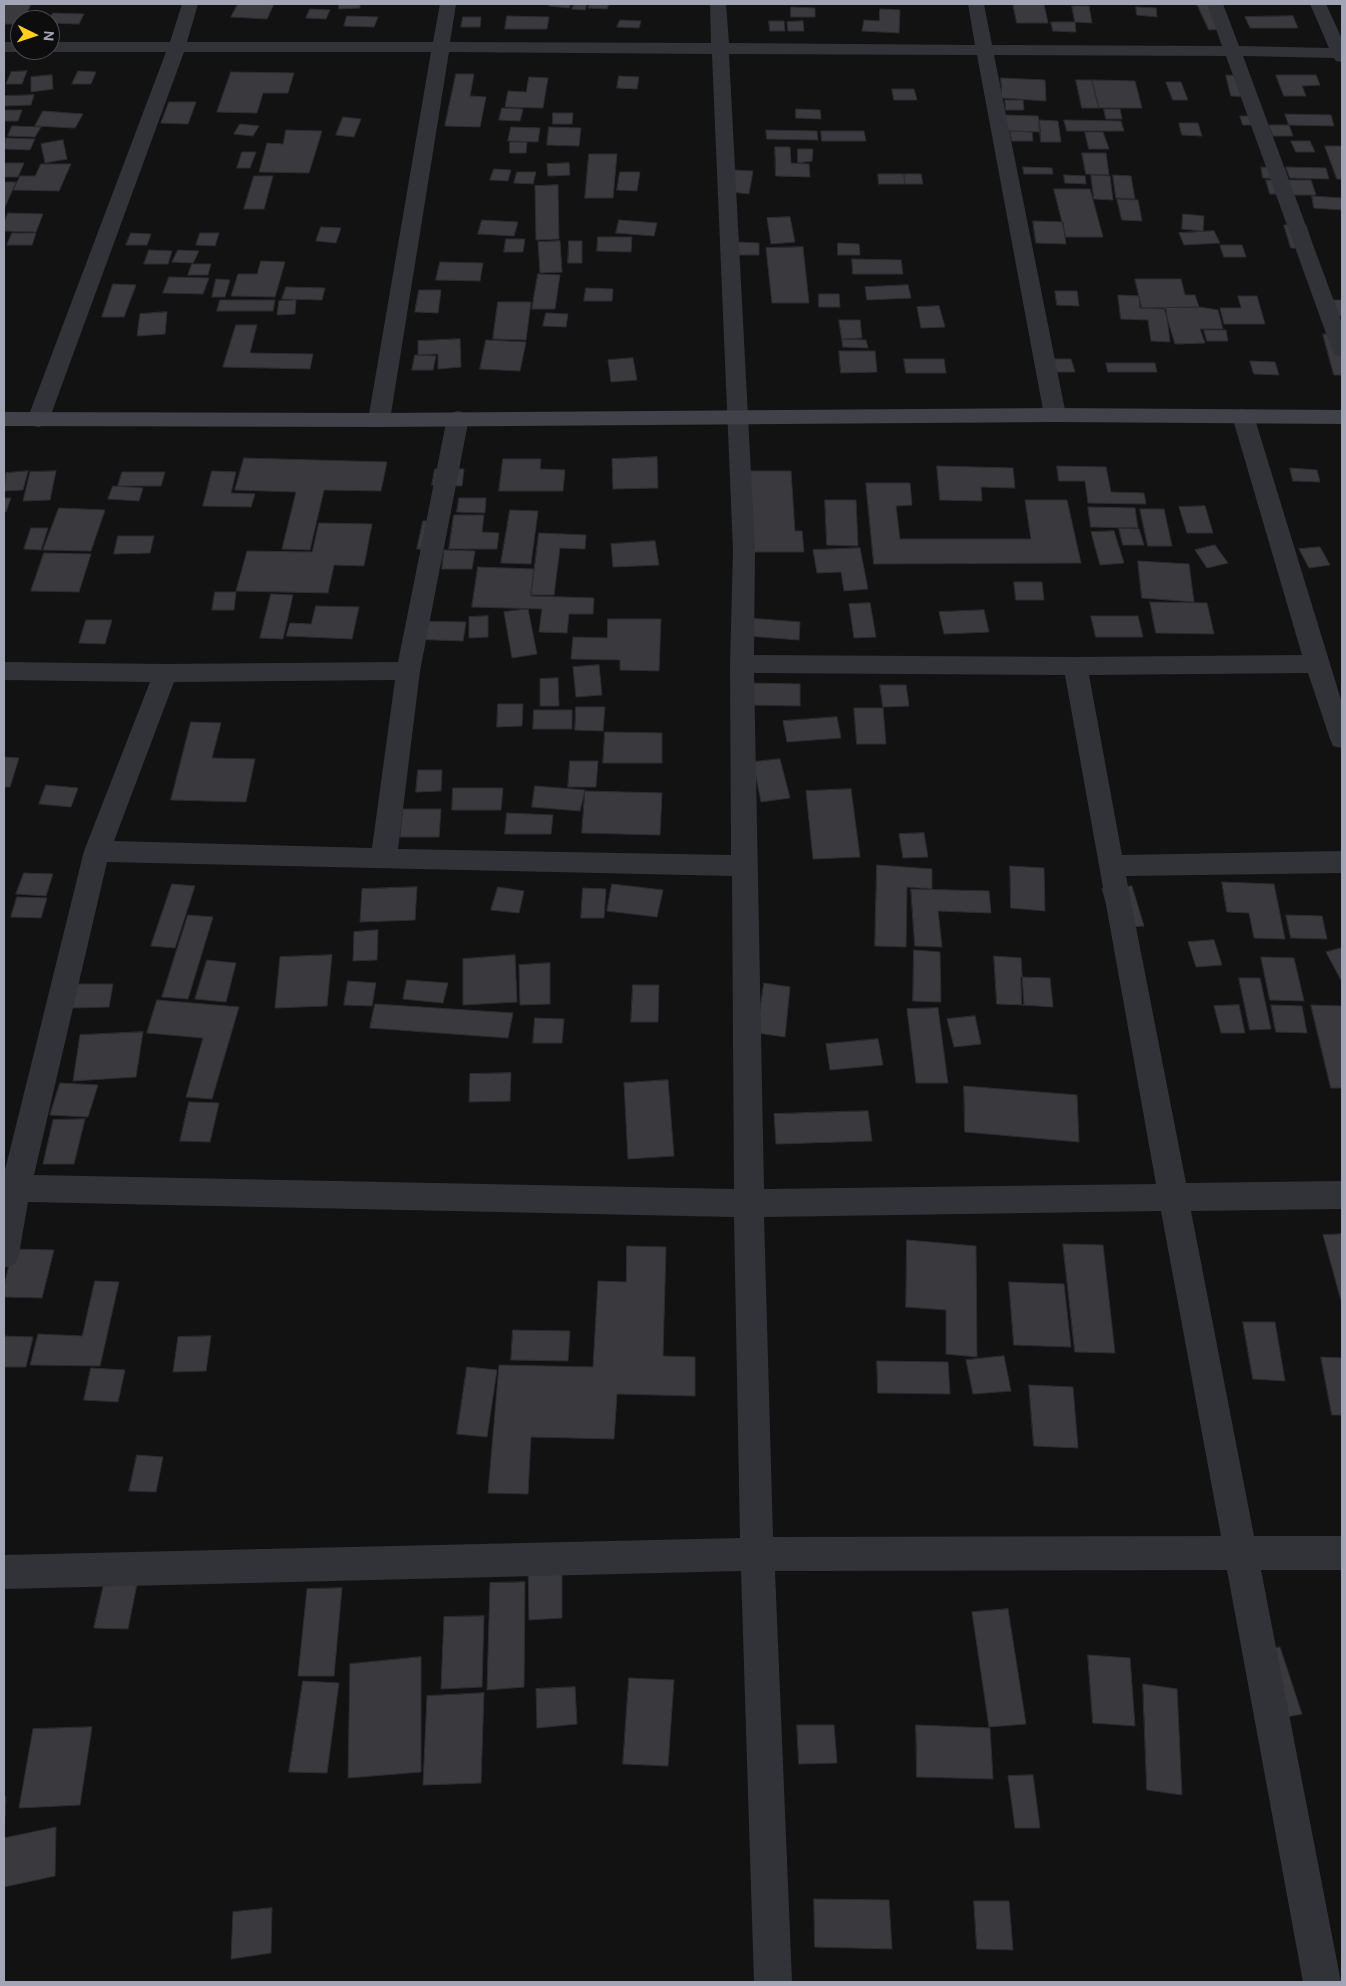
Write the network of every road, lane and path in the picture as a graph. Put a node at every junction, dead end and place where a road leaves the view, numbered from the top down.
1 (190, 4) edge
2 (448, 4) edge
3 (718, 4) edge
4 (976, 4) edge
5 (1215, 4) edge
6 (1318, 4) edge
7 (441, 46) junction
8 (60, 47) edge
9 (177, 47) junction
10 (719, 50) junction
11 (984, 50) junction
12 (1231, 51) junction
13 (1342, 54) edge
14 (1342, 350) edge
15 (1055, 415) junction
16 (1243, 416) junction
17 (739, 417) junction
18 (1342, 417) edge
19 (458, 418) junction
20 (4, 420) edge
21 (38, 420) junction
22 (379, 420) junction
23 (742, 664) junction
24 (1317, 664) junction
25 (1076, 666) junction
26 (4, 671) edge
27 (408, 671) junction
28 (165, 673) junction
29 (1342, 739) edge
30 (97, 851) junction
31 (384, 860) junction
32 (1342, 862) edge
33 (745, 866) junction
34 (1111, 866) junction
35 (10, 1188) edge
36 (1342, 1196) edge
37 (1174, 1198) junction
38 (749, 1204) junction
39 (4, 1254) edge
40 (1342, 1552) edge
41 (757, 1554) junction
42 (1240, 1554) junction
43 (4, 1572) edge
44 (773, 1982) edge
45 (1322, 1982) edge

1 - 9 street
2 - 7 street
3 - 10 street
4 - 11 street
5 - 12 street
6 - 13 street
7 - 9 street
7 - 10 street
7 - 22 street
8 - 9 street
9 - 21 street
10 - 11 street
10 - 17 street
11 - 12 street
11 - 15 street
12 - 13 street
12 - 14 street
15 - 16 main road
15 - 17 main road
16 - 18 main road
16 - 24 street
17 - 19 main road
17 - 23 street
19 - 22 main road
19 - 27 street
20 - 21 main road
21 - 22 main road
23 - 25 street
23 - 33 street
24 - 25 street
24 - 29 street
25 - 34 street
26 - 28 street
27 - 28 street
27 - 31 street
28 - 30 street
30 - 31 street
30 - 35 street
31 - 33 street
32 - 34 street
33 - 38 street
34 - 37 street
35 - 38 street
35 - 39 street
36 - 37 street
37 - 38 street
37 - 42 street
38 - 41 street
40 - 42 street
41 - 42 street
41 - 43 street
41 - 44 street
42 - 45 street

